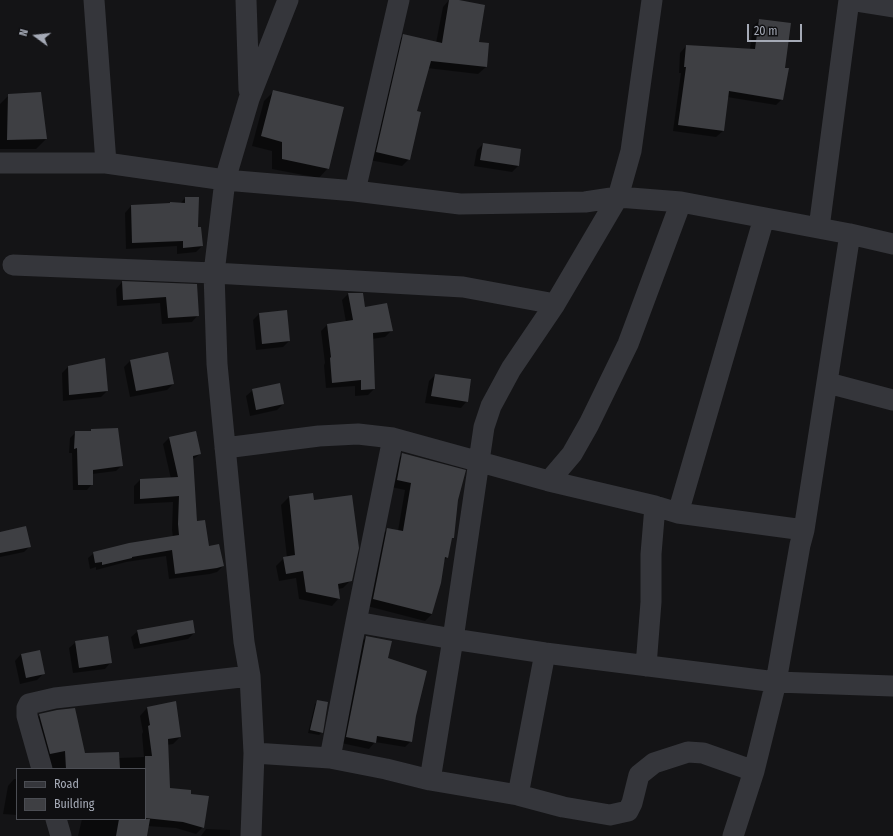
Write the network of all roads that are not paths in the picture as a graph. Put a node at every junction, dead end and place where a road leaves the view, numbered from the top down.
1 (94, 0) edge
2 (246, 0) edge
3 (288, 0) edge
4 (399, 0) edge
5 (652, 0) edge
6 (849, 0) edge
7 (893, 7) edge
8 (249, 99) junction
9 (0, 163) edge
10 (106, 163) junction
11 (225, 180) junction
12 (355, 191) junction
13 (618, 197) junction
14 (681, 202) junction
15 (764, 218) junction
16 (819, 228) junction
17 (850, 234) junction
18 (893, 244) edge
19 (13, 266) dead end
20 (214, 273) junction
21 (555, 304) junction
22 (828, 383) junction
23 (893, 400) edge
24 (394, 438) junction
25 (225, 448) junction
26 (479, 462) junction
27 (549, 481) junction
28 (655, 506) junction
29 (678, 513) junction
30 (804, 530) junction
31 (356, 622) junction
32 (453, 639) junction
33 (545, 654) junction
34 (646, 666) junction
35 (250, 676) junction
36 (776, 682) junction
37 (893, 686) edge
38 (254, 753) junction
39 (330, 758) junction
40 (42, 768) edge
41 (754, 771) junction
42 (430, 780) junction
43 (518, 795) junction
44 (56, 820) edge
45 (61, 836) edge
46 (251, 836) edge
47 (733, 836) edge

1 - 10 street
2 - 8 street
3 - 8 street
4 - 12 street
5 - 13 street
6 - 7 street
6 - 16 street
8 - 11 street
9 - 10 street
10 - 11 street
11 - 12 street
11 - 20 street
12 - 13 street
13 - 14 street
13 - 21 street
14 - 15 street
14 - 27 street
15 - 16 street
15 - 29 street
16 - 17 street
17 - 18 street
17 - 22 street
19 - 20 street
20 - 21 street
20 - 25 street
21 - 26 street
22 - 23 street
22 - 30 street
24 - 25 street
24 - 26 street
24 - 31 street
25 - 35 street
26 - 27 street
26 - 32 street
27 - 28 street
28 - 29 street
28 - 34 street
29 - 30 street
30 - 36 street
31 - 32 street
31 - 39 street
32 - 33 street
32 - 42 street
33 - 34 street
33 - 43 street
34 - 36 street
35 - 38 street
35 - 40 street
36 - 37 street
36 - 41 street
38 - 39 street
38 - 46 street
39 - 42 street
41 - 43 street
41 - 47 street
42 - 43 street
44 - 45 street

